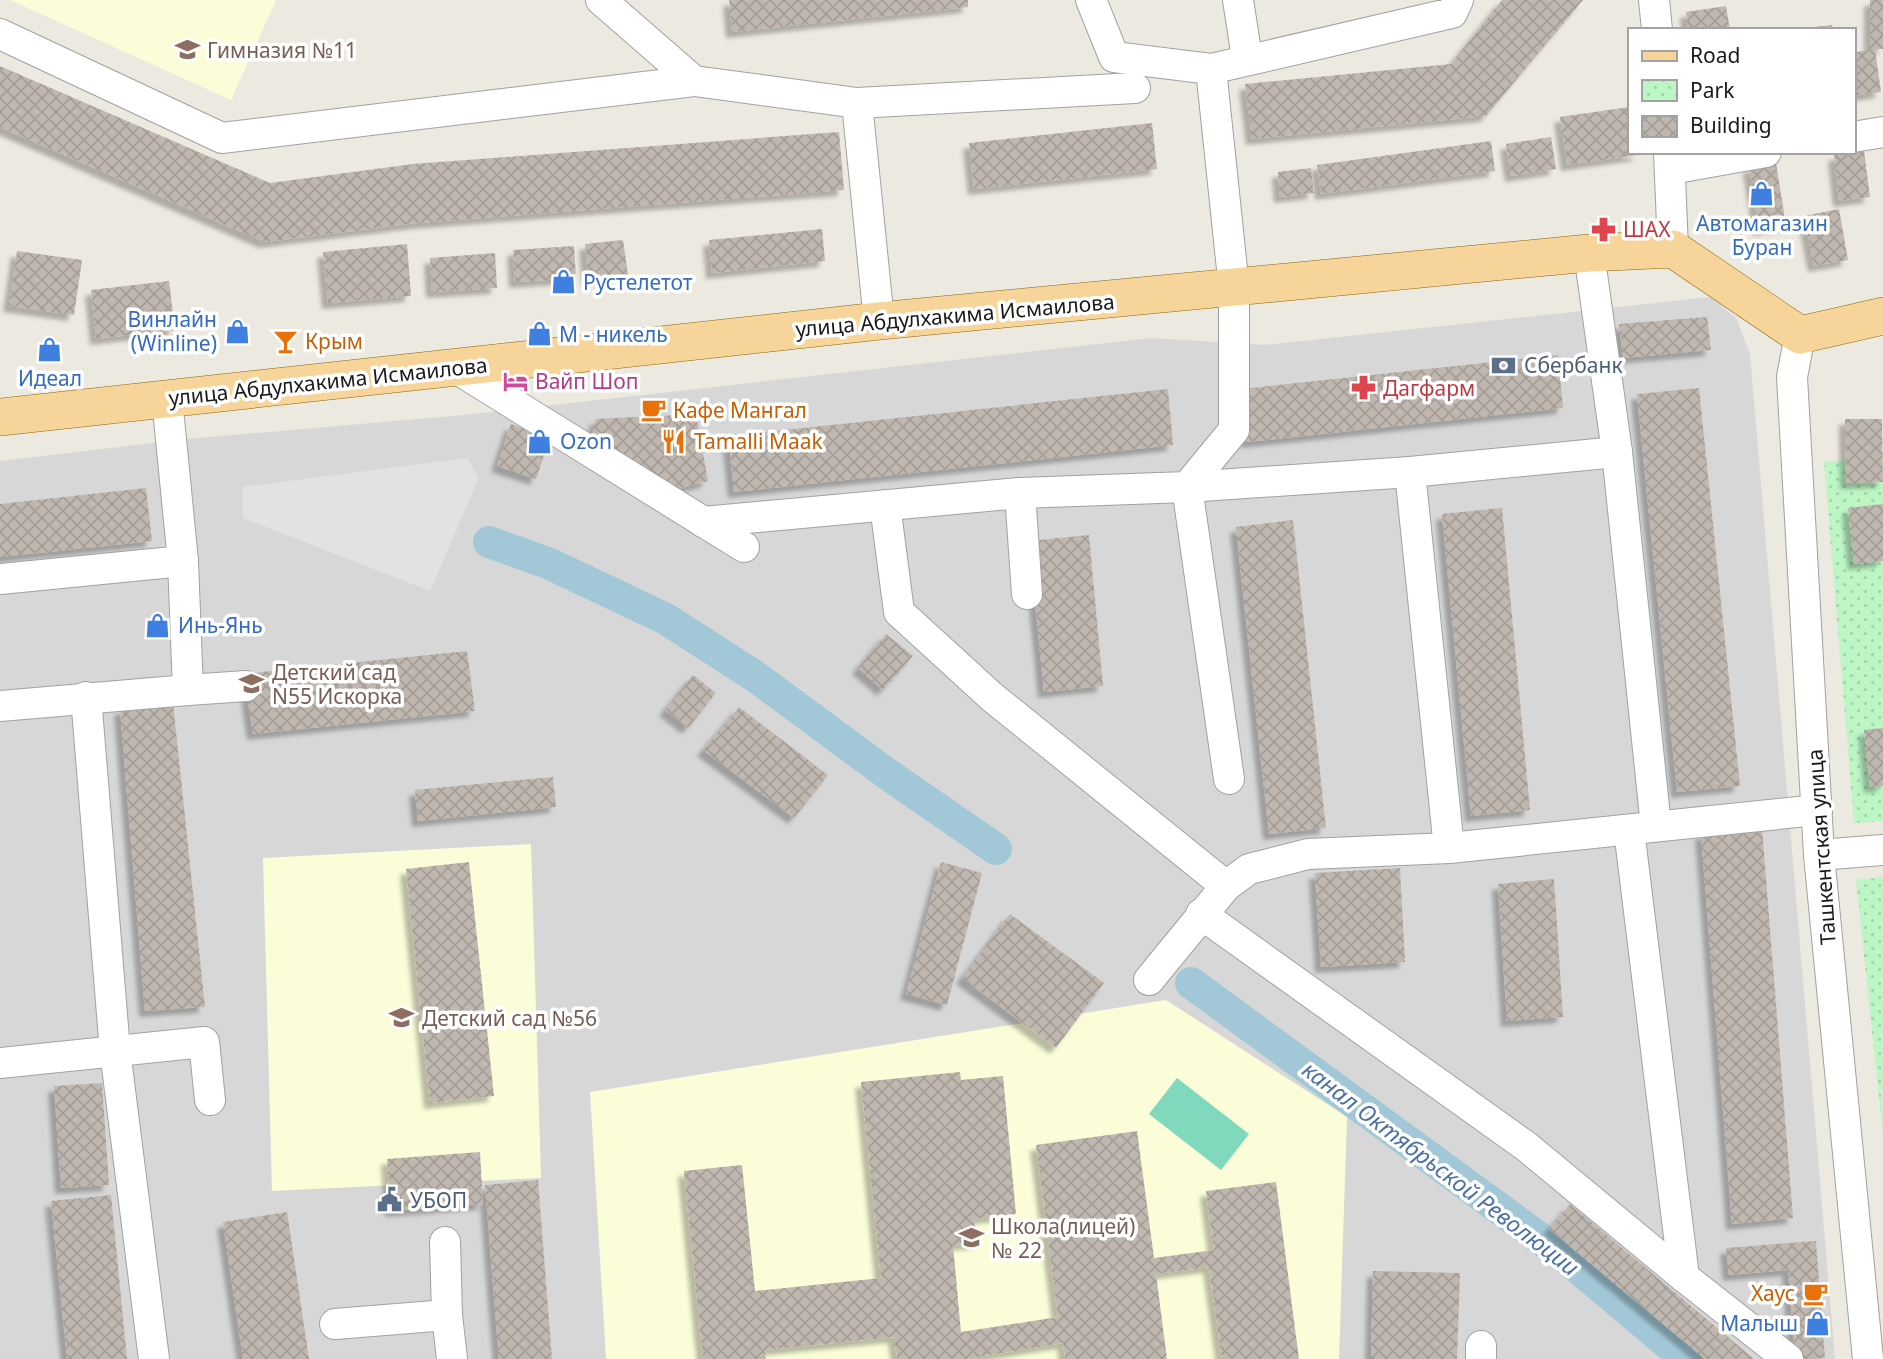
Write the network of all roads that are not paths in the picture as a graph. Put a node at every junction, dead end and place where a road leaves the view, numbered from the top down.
1 (601, 0) edge
2 (1091, 0) edge
3 (1238, 0) edge
4 (1458, 0) edge
5 (1654, 0) edge
6 (1657, 28) edge
7 (0, 34) edge
8 (1247, 58) junction
9 (1211, 69) junction
10 (694, 81) junction
11 (1135, 88) dead end
12 (857, 103) junction
13 (1883, 131) edge
14 (1855, 137) edge
15 (1745, 154) edge
16 (1670, 161) edge
17 (1673, 249) junction
18 (1589, 253) junction
19 (1234, 288) junction
20 (1883, 316) edge
21 (879, 321) junction
22 (1800, 335) junction
23 (454, 367) junction
24 (167, 399) junction
25 (0, 417) edge
26 (1617, 452) junction
27 (1410, 472) junction
28 (1187, 487) junction
29 (1020, 493) junction
30 (885, 505) junction
31 (704, 522) junction
32 (744, 547) dead end
33 (183, 561) junction
34 (0, 579) edge
35 (1027, 594) dead end
36 (246, 686) dead end
37 (188, 690) junction
38 (86, 697) junction
39 (0, 706) edge
40 (1229, 779) dead end
41 (1817, 810) junction
42 (1642, 828) junction
43 (1449, 848) junction
44 (1883, 850) edge
45 (1819, 855) junction
46 (1226, 886) junction
47 (1196, 920) junction
48 (1149, 980) dead end
49 (115, 1051) junction
50 (0, 1063) edge
51 (210, 1100) dead end
52 (445, 1242) dead end
53 (1684, 1277) junction
54 (1872, 1293) edge
55 (447, 1315) junction
56 (335, 1324) dead end
57 (154, 1359) edge
58 (452, 1359) edge
59 (1788, 1359) edge
60 (1868, 1359) edge

1 - 10 street
2 - 9 street
3 - 8 street
4 - 8 street
5 - 6 street
7 - 10 street
8 - 9 street
9 - 19 street
10 - 12 street
11 - 12 street
12 - 21 street
13 - 14 street
15 - 16 street
16 - 17 street
17 - 18 main road, улица Абдулхакима Исмаилова
17 - 22 main road
18 - 19 main road, улица Абдулхакима Исмаилова
18 - 26 street
19 - 21 main road, улица Абдулхакима Исмаилова
19 - 28 street
20 - 22 main road
21 - 23 main road, улица Абдулхакима Исмаилова
22 - 41 street, Ташкентская улица
23 - 24 main road, улица Абдулхакима Исмаилова
23 - 31 street
24 - 25 main road, улица Абдулхакима Исмаилова
24 - 33 street
26 - 27 street
26 - 42 street
27 - 28 street
27 - 43 street
28 - 29 street
28 - 40 street
29 - 30 street
29 - 35 street
30 - 31 street
30 - 46 street
31 - 32 street
33 - 34 street
33 - 37 street
36 - 37 street
37 - 38 street
38 - 39 street
38 - 49 street
41 - 42 street
41 - 45 street, Ташкентская улица
42 - 43 street
42 - 53 street
43 - 46 street
44 - 45 street
45 - 54 street, Ташкентская улица
46 - 47 street
47 - 48 street
47 - 53 street
49 - 50 street
49 - 51 street
49 - 57 street
52 - 55 street
53 - 59 street
54 - 60 street, Ташкентская улица
55 - 56 street
55 - 58 street

